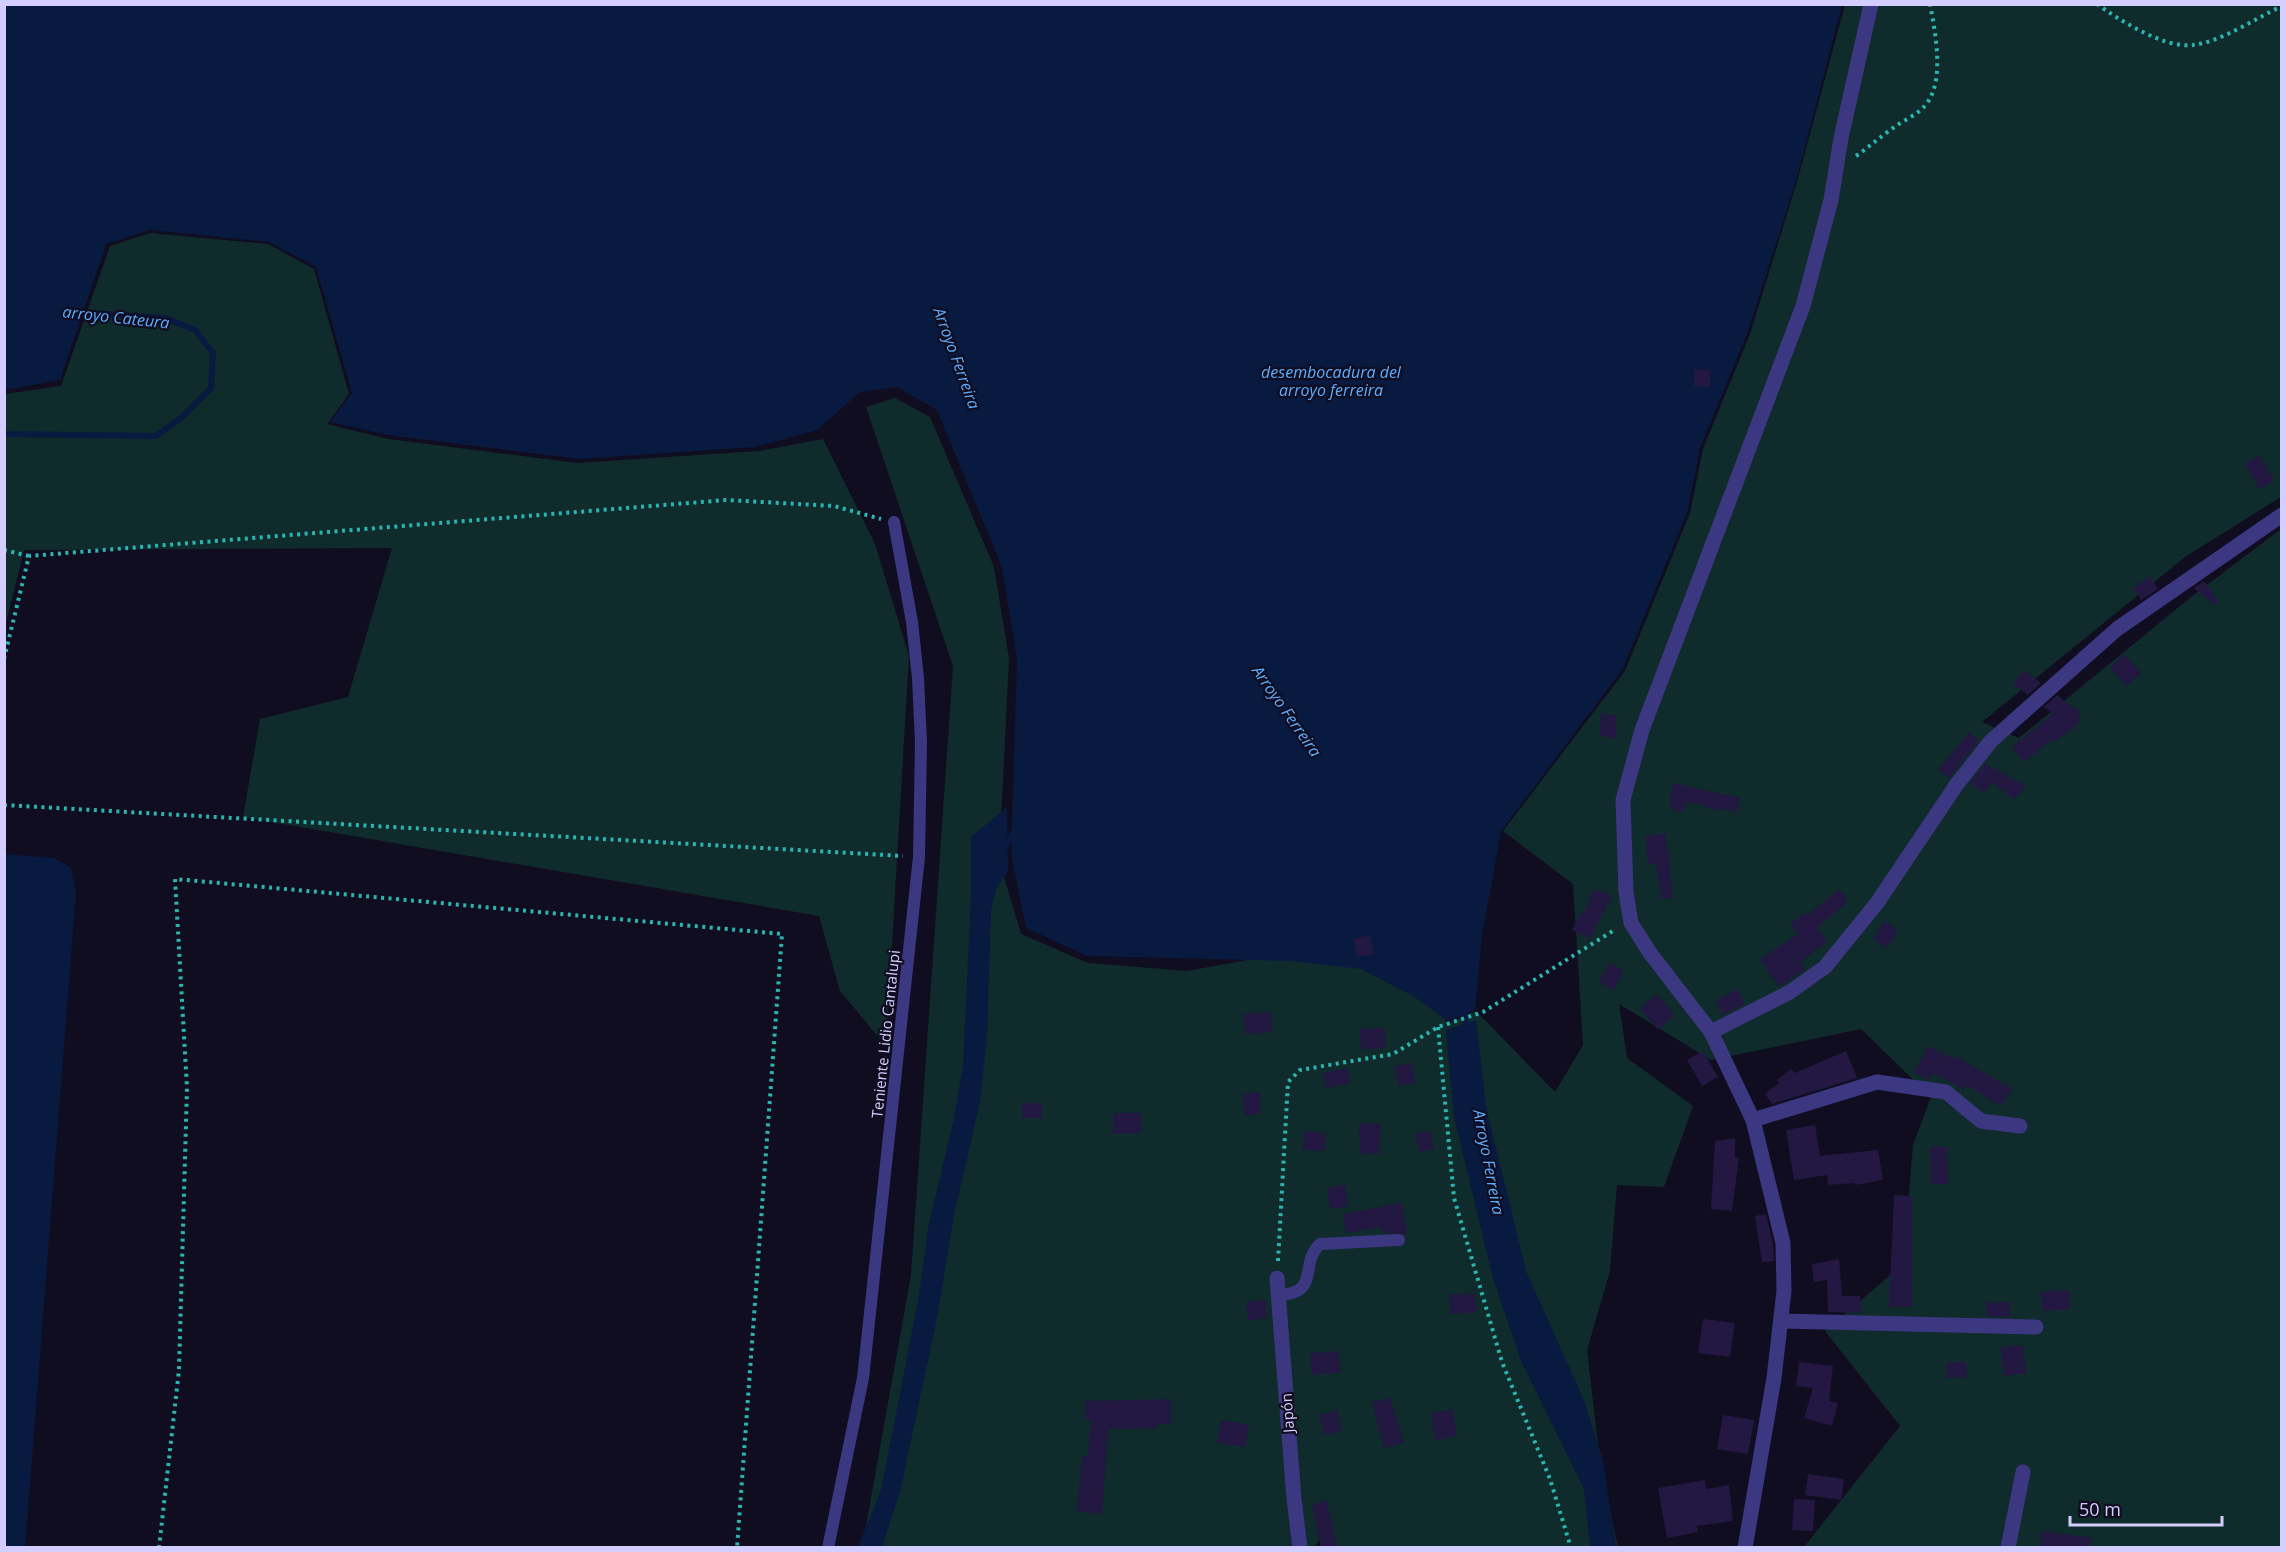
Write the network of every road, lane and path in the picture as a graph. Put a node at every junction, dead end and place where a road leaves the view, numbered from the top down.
1 (1871, 4) edge
2 (1930, 4) edge
3 (2097, 4) edge
4 (2282, 6) edge
5 (1836, 171) junction
6 (2282, 515) edge
7 (894, 522) joint
8 (4, 550) edge
9 (29, 556) junction
10 (4, 659) edge
11 (4, 805) edge
12 (919, 857) junction
13 (1631, 923) junction
14 (1438, 1027) junction
15 (1711, 1032) junction
16 (1753, 1120) junction
17 (2020, 1126) dead end
18 (1399, 1240) dead end
19 (1277, 1278) joint
20 (1278, 1295) junction
21 (1781, 1321) junction
22 (2036, 1327) dead end
23 (2023, 1472) dead end
24 (159, 1548) edge
25 (736, 1548) edge
26 (828, 1548) edge
27 (1300, 1548) edge
28 (1571, 1548) edge
29 (1745, 1548) edge
30 (2008, 1548) edge

1 - 5 street
2 - 5 path
3 - 4 path
5 - 13 street
6 - 15 street
7 - 9 path
7 - 12 lane, Teniente Lidio Cantalupi
8 - 9 path
9 - 10 path
11 - 12 path
12 - 26 lane, Teniente Lidio Cantalupi
13 - 14 path
13 - 15 street
14 - 19 path
14 - 28 path
15 - 16 street
16 - 17 street
16 - 21 street
18 - 20 lane
19 - 20 street, Japón
20 - 27 street, Japón
21 - 22 street
21 - 29 street
23 - 30 street
24 - 25 path

